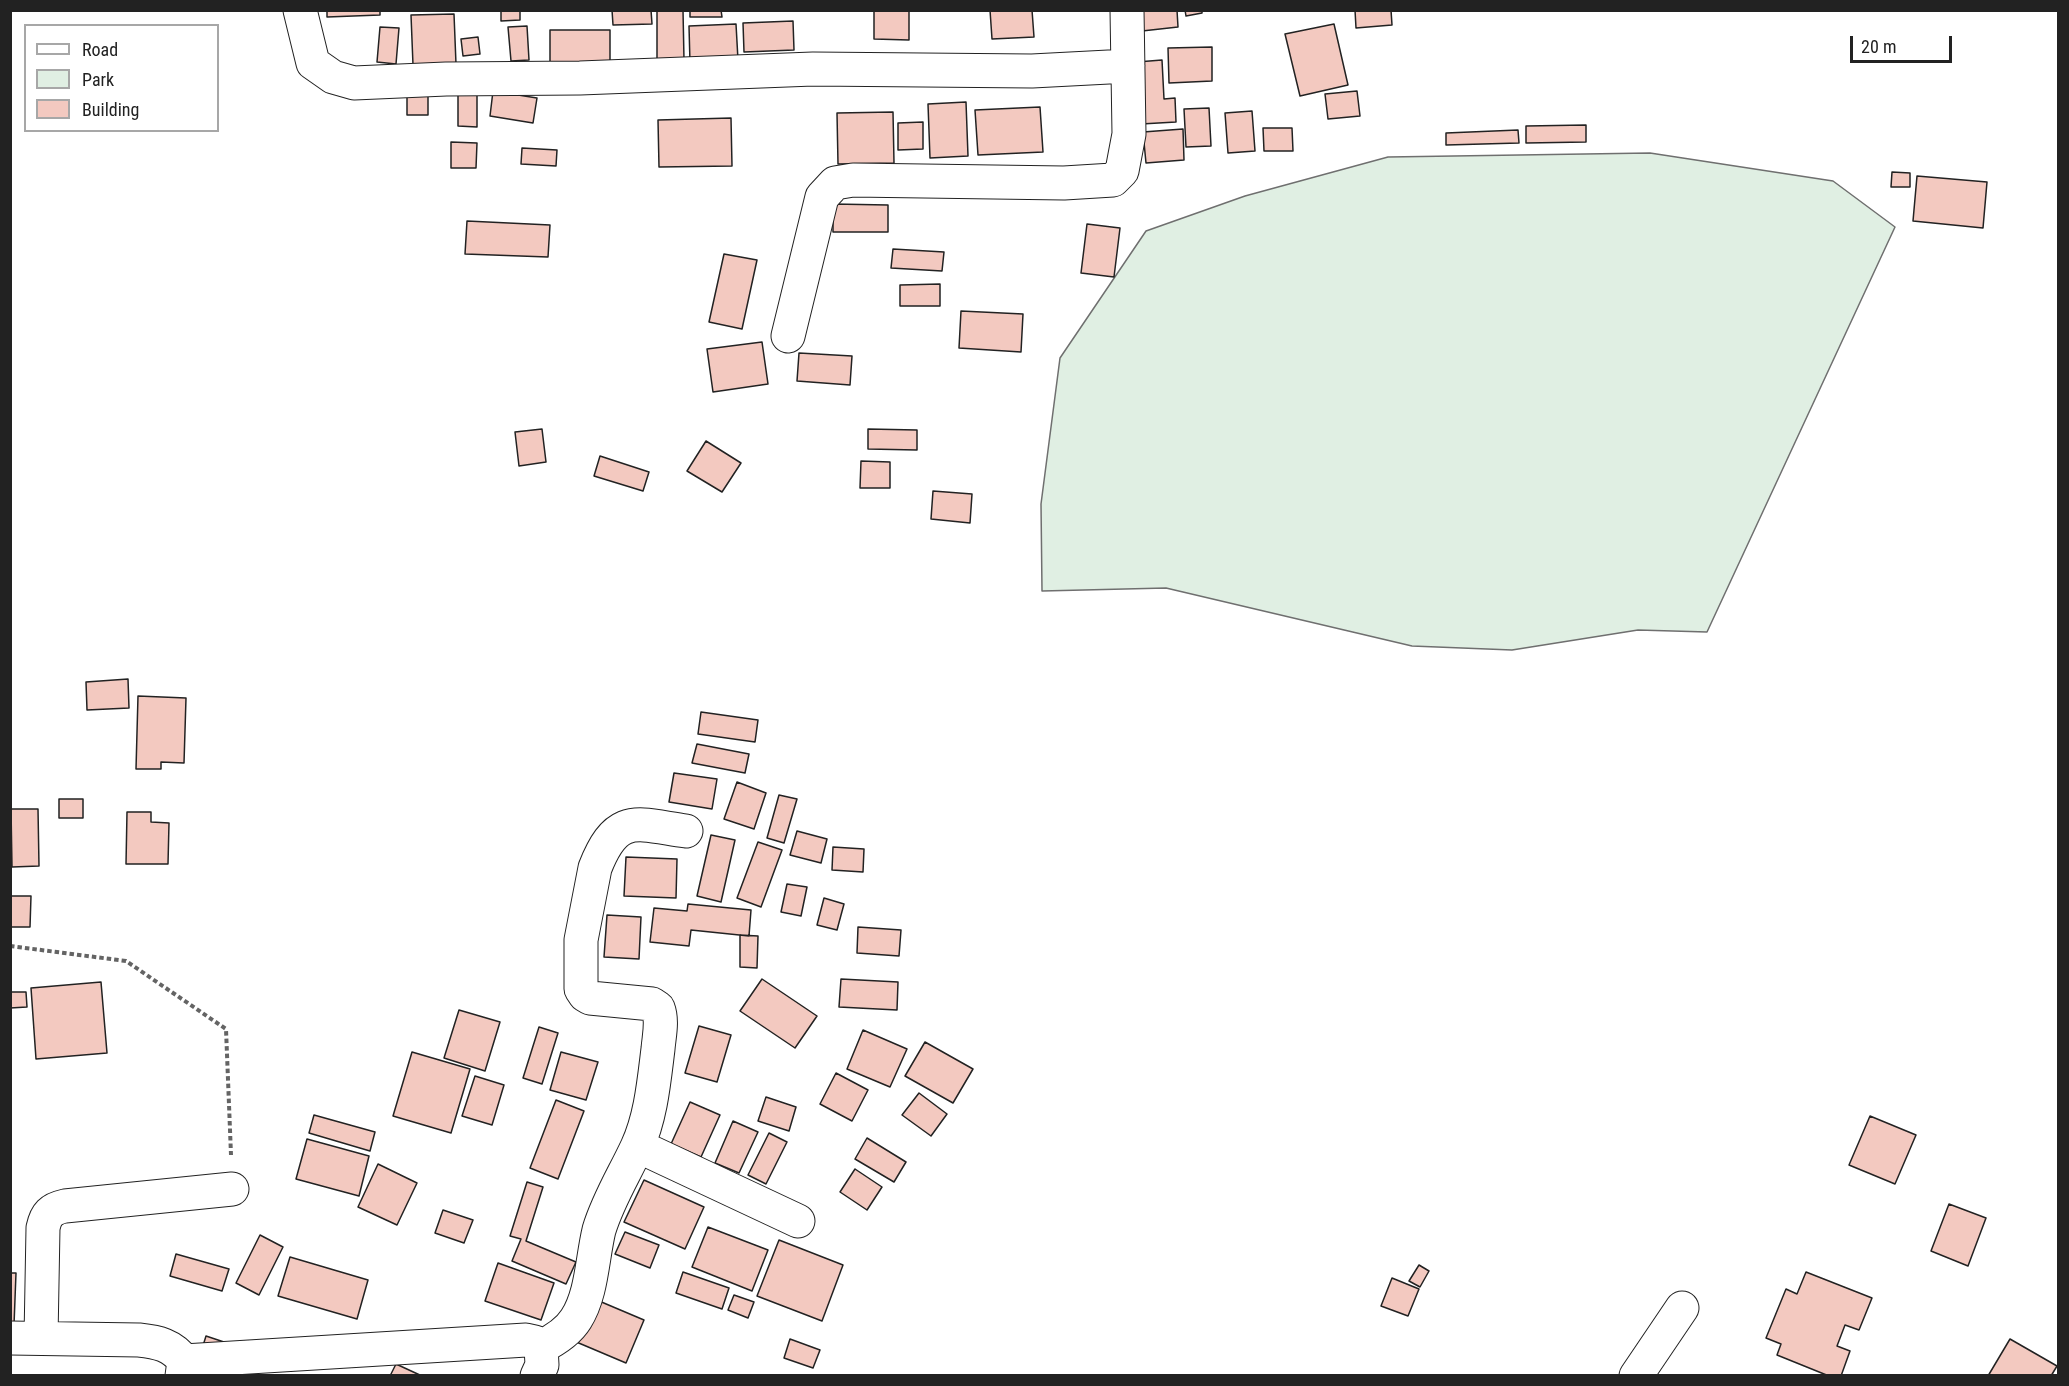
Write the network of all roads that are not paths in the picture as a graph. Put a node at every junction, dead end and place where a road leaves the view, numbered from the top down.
1 (300, 10) edge
2 (1127, 10) edge
3 (1128, 66) junction
4 (788, 336) dead end
5 (686, 831) dead end
6 (638, 1146) junction
7 (232, 1189) road end
8 (798, 1221) dead end
9 (1682, 1308) dead end
10 (26, 1338) edge
11 (539, 1361) edge
12 (183, 1368) edge
13 (1636, 1376) edge

1 - 3 street
2 - 3 street
3 - 4 street
5 - 6 street
6 - 8 street
6 - 11 street
7 - 10 street
9 - 13 street
10 - 12 street
11 - 12 street

